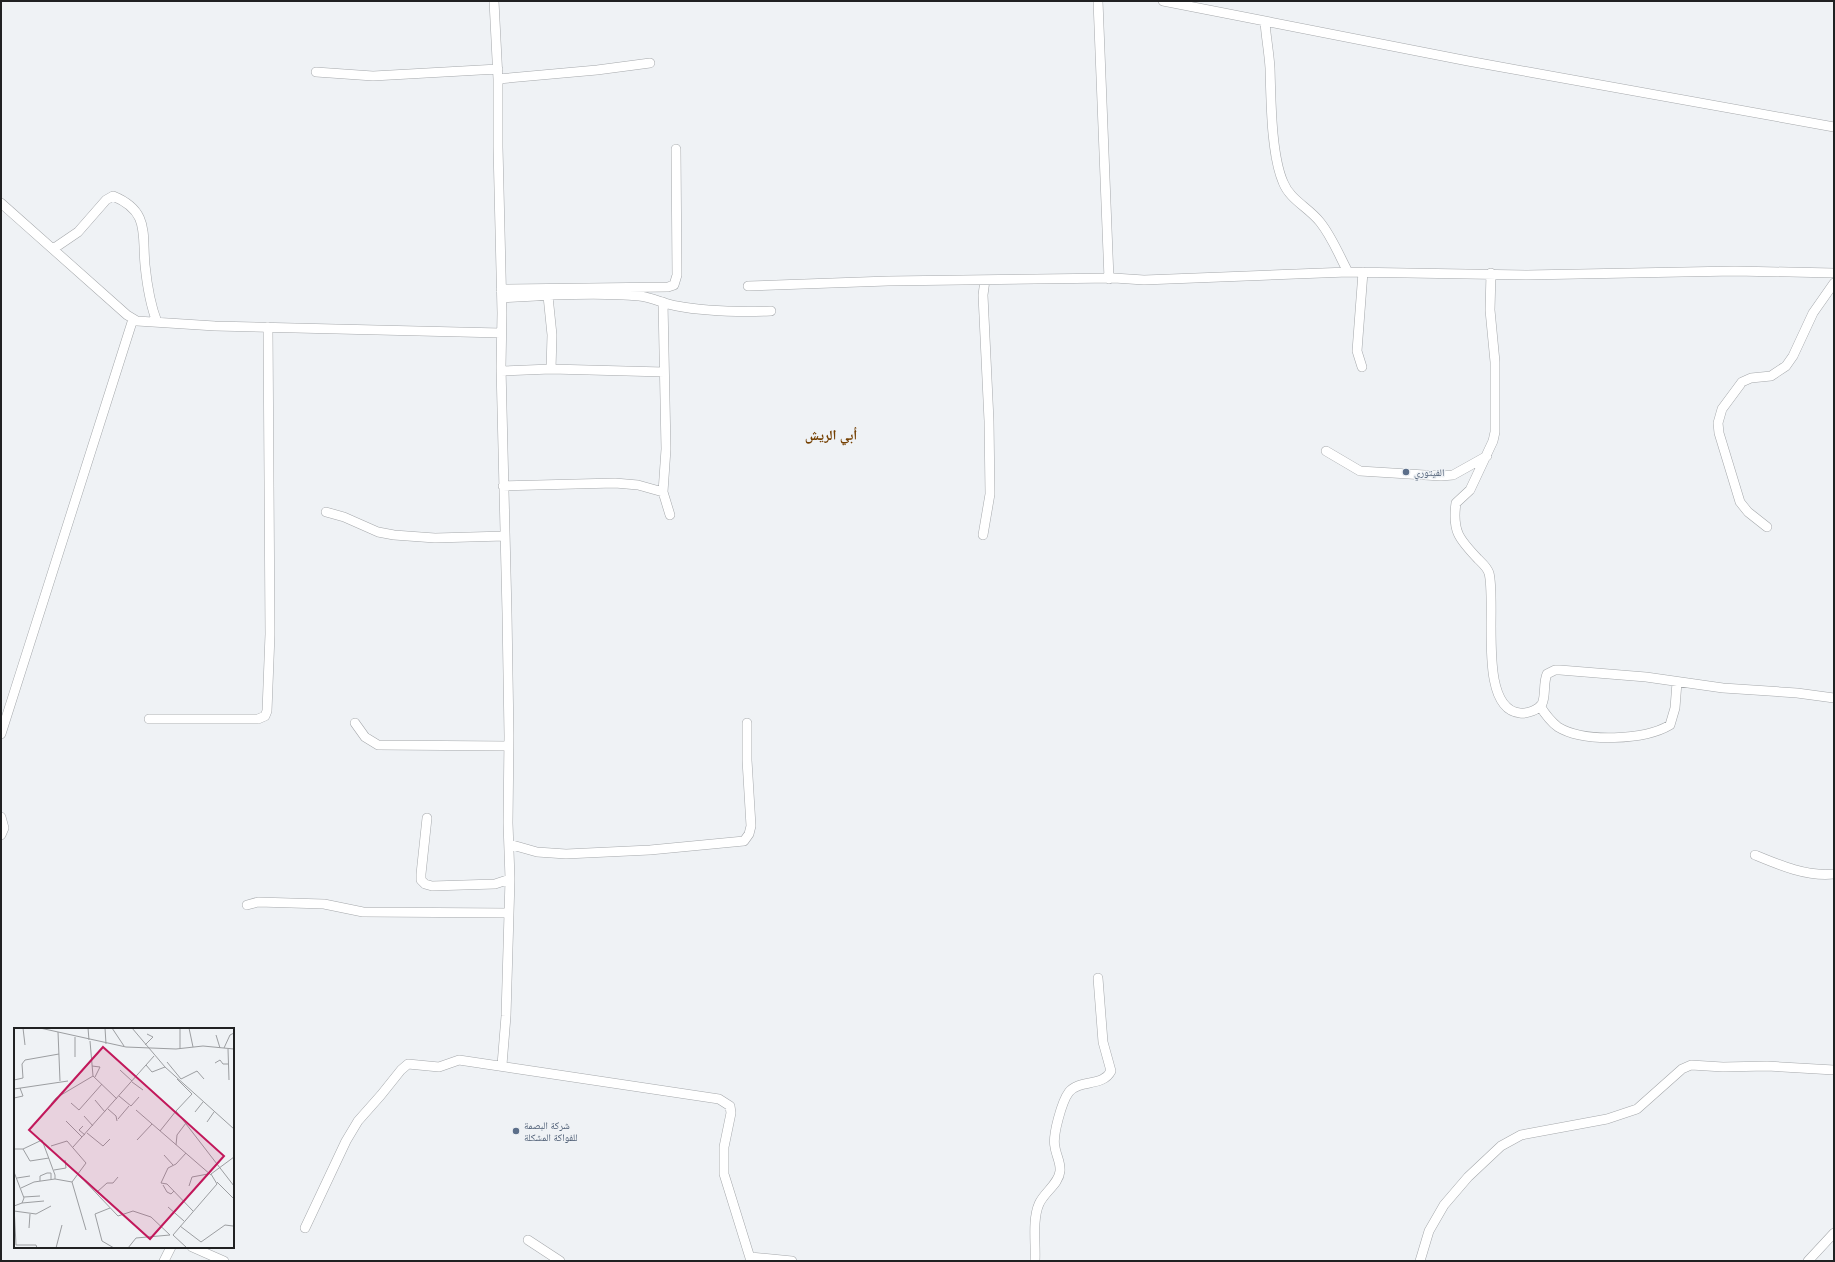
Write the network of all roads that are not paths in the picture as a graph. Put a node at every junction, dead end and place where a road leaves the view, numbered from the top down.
1 (494, 1) edge
2 (1098, 1) edge
3 (1162, 1) edge
4 (1265, 22) junction
5 (650, 63) dead end
6 (316, 72) dead end
7 (498, 74) junction
8 (1834, 128) edge
9 (676, 149) dead end
10 (1, 203) edge
11 (53, 249) junction
12 (1348, 272) junction
13 (1363, 272) junction
14 (1491, 273) junction
15 (1834, 273) edge
16 (1109, 279) junction
17 (985, 280) junction
18 (1834, 283) edge
19 (748, 286) dead end
20 (501, 293) junction
21 (548, 296) junction
22 (662, 302) junction
23 (771, 311) dead end
24 (132, 319) junction
25 (157, 322) junction
26 (268, 327) junction
27 (501, 333) junction
28 (1362, 367) dead end
29 (551, 369) junction
30 (501, 371) junction
31 (664, 372) junction
32 (1326, 451) dead end
33 (1486, 456) junction
34 (503, 486) junction
35 (663, 492) junction
36 (326, 512) dead end
37 (670, 515) dead end
38 (1767, 527) dead end
39 (983, 535) dead end
40 (505, 536) junction
41 (1677, 682) junction
42 (1834, 698) edge
43 (1540, 706) junction
44 (149, 719) dead end
45 (355, 723) dead end
46 (747, 723) dead end
47 (1, 734) edge
48 (509, 746) junction
49 (1, 817) edge
50 (426, 818) dead end
51 (1, 835) edge
52 (509, 844) junction
53 (1755, 855) dead end
54 (1834, 874) edge
55 (510, 879) junction
56 (247, 904) dead end
57 (509, 913) junction
58 (1098, 978) dead end
59 (502, 1066) junction
60 (1834, 1070) edge
61 (305, 1228) dead end
62 (1834, 1233) edge
63 (528, 1240) dead end
64 (170, 1248) edge
65 (194, 1248) edge
66 (751, 1259) edge
67 (164, 1261) edge
68 (224, 1261) edge
69 (560, 1261) edge
70 (792, 1261) edge
71 (1035, 1261) edge
72 (1420, 1261) edge
73 (1808, 1261) edge

1 - 7 street
2 - 16 street
3 - 4 street
4 - 8 street
4 - 12 street
5 - 7 street
6 - 7 street
7 - 20 street
9 - 20 street
10 - 11 street
11 - 24 street
11 - 25 street
12 - 13 street
12 - 16 street
13 - 14 street
13 - 28 street
14 - 15 street
14 - 33 street
16 - 17 street
17 - 19 street
17 - 39 street
18 - 38 street
20 - 21 street
20 - 27 street
21 - 22 street
21 - 29 street
22 - 23 street
22 - 31 street
24 - 25 street
24 - 47 street
25 - 26 street
26 - 27 street
26 - 44 street
27 - 30 street
29 - 30 street
29 - 31 street
30 - 34 street
31 - 35 street
32 - 33 street
33 - 43 street
34 - 35 street
34 - 40 street
35 - 37 street
36 - 40 street
40 - 48 street
41 - 42 street
41 - 43 street
41 - 43 street
45 - 48 street
46 - 52 street
48 - 52 street
49 - 51 street
50 - 55 street
52 - 55 street
53 - 54 street
55 - 57 street
56 - 57 street
57 - 59 street
58 - 71 street
59 - 61 street
59 - 66 street
60 - 72 street
62 - 73 street
63 - 69 street
64 - 67 street
65 - 68 street
66 - 70 street

